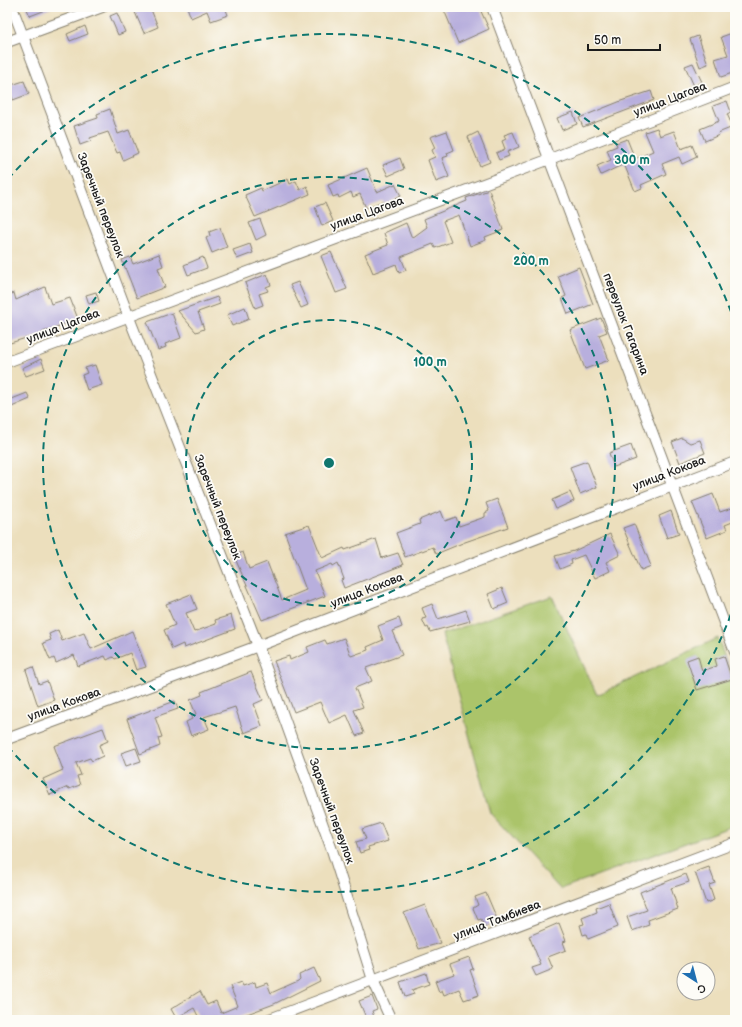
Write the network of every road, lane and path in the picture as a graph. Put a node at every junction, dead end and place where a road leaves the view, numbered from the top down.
1 (12, 7) edge
2 (102, 7) edge
3 (492, 7) edge
4 (22, 36) junction
5 (7, 42) edge
6 (735, 87) edge
7 (550, 159) junction
8 (128, 315) junction
9 (7, 362) edge
10 (735, 462) edge
11 (673, 485) junction
12 (258, 646) junction
13 (735, 652) edge
14 (7, 739) edge
15 (735, 843) edge
16 (373, 980) junction
17 (267, 1020) edge
18 (391, 1020) edge

1 - 4 street, Заречный переулок
2 - 4 street
3 - 7 street, переулок Гагарина
4 - 5 street
4 - 8 street, Заречный переулок
6 - 7 street, улица Цагова
7 - 8 street, улица Цагова
7 - 11 street, переулок Гагарина
8 - 9 street, улица Цагова
8 - 12 street, Заречный переулок
10 - 11 street, улица Кокова
11 - 12 street, улица Кокова
11 - 13 street, переулок Гагарина
12 - 14 street, улица Кокова
12 - 16 street, Заречный переулок
15 - 16 street, улица Тамбиева
16 - 17 street, улица Тамбиева
16 - 18 street, Заречный переулок

